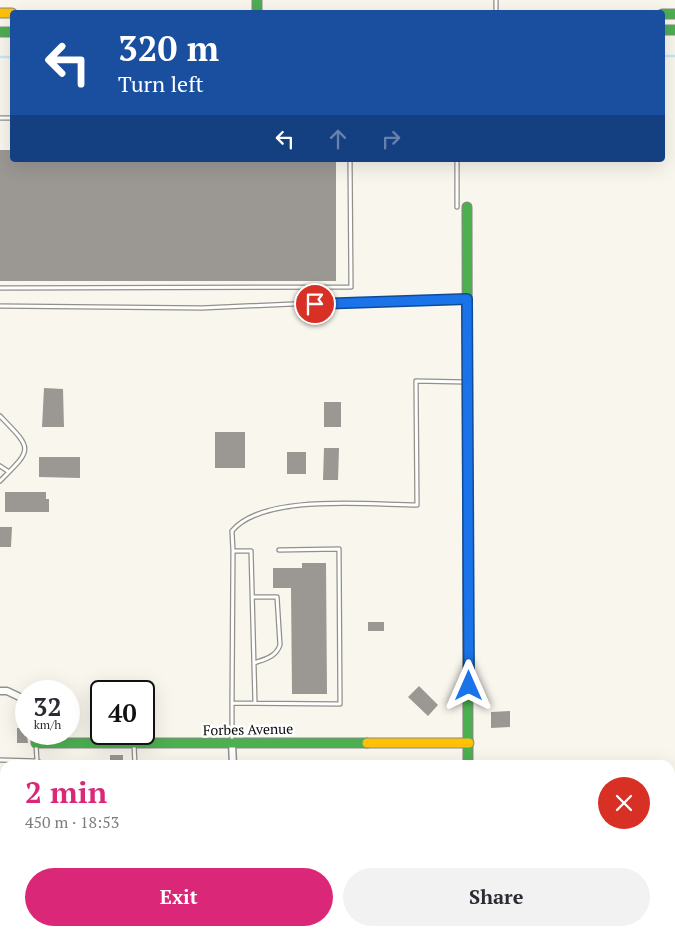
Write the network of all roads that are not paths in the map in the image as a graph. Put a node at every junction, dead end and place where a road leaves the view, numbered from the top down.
1 (350, 162) edge
2 (457, 162) edge
3 (457, 207) dead end
4 (467, 207) dead end
5 (0, 288) edge
6 (467, 299) junction
7 (0, 306) edge
8 (468, 382) junction
9 (0, 416) edge
10 (0, 466) edge
11 (9, 472) junction
12 (0, 481) edge
13 (279, 550) dead end
14 (233, 551) junction
15 (253, 597) junction
16 (254, 663) junction
17 (0, 691) edge
18 (15, 695) edge
19 (232, 703) junction
20 (255, 703) junction
21 (232, 743) junction
22 (469, 743) junction
23 (155, 744) edge
24 (36, 745) edge
25 (134, 745) edge
26 (37, 760) edge
27 (135, 760) edge
28 (233, 760) edge
29 (468, 760) edge

1 - 5 lane
2 - 3 lane
4 - 6 street
6 - 7 lane
6 - 8 street
8 - 14 lane
8 - 22 street
9 - 11 lane
10 - 11 lane
11 - 12 lane
13 - 20 lane
14 - 15 lane
14 - 19 lane
15 - 16 lane
15 - 16 lane
16 - 20 lane
17 - 18 street
19 - 20 lane
19 - 21 lane
21 - 22 street, Forbes Avenue
21 - 23 street, Forbes Avenue
21 - 28 street
22 - 29 street
24 - 26 lane
25 - 27 lane

